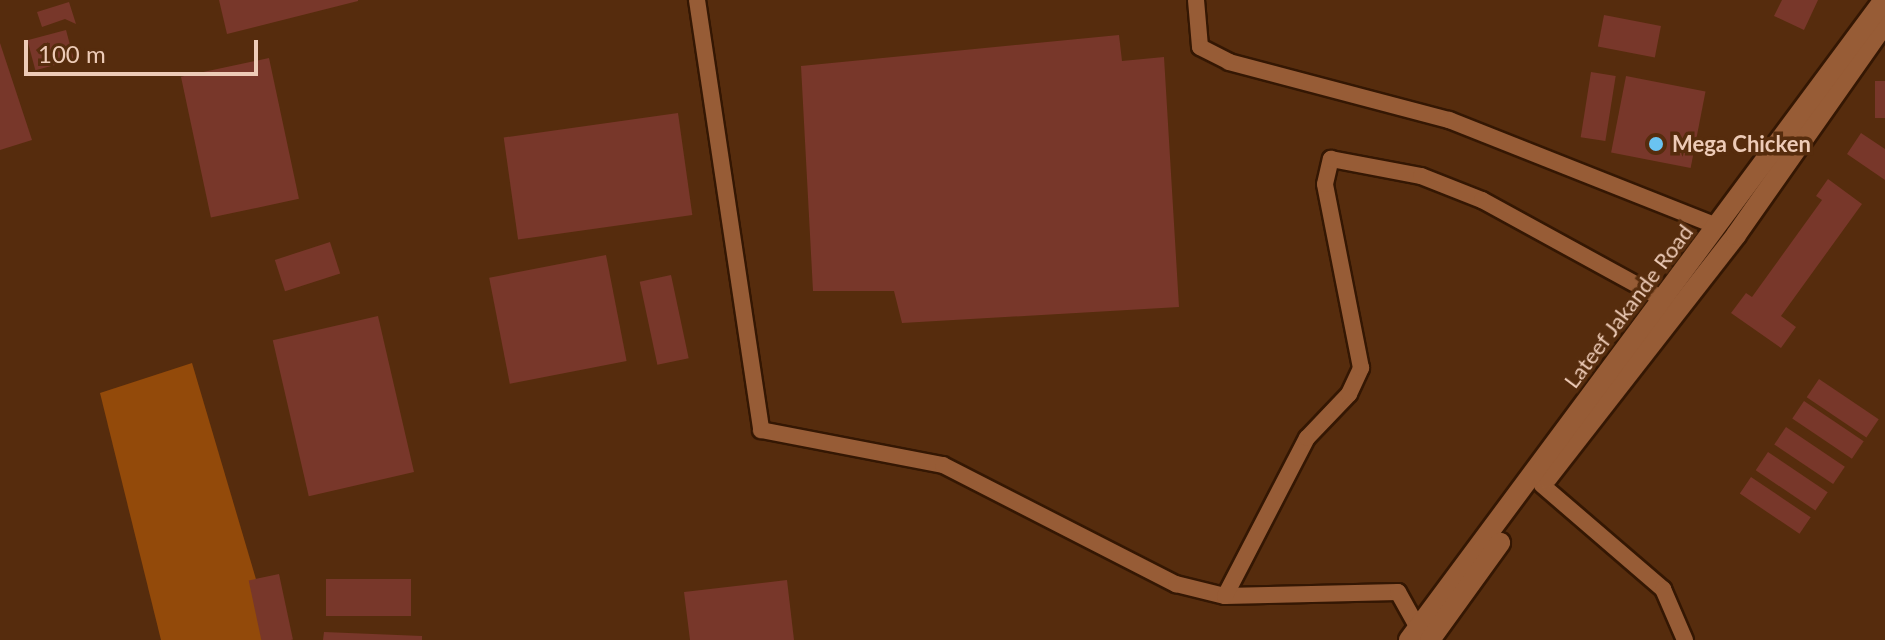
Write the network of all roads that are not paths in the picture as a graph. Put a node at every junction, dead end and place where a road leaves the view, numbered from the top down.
1 (697, 0) edge
2 (1196, 0) edge
3 (1884, 0) edge
4 (1885, 23) edge
5 (1717, 226) junction
6 (1663, 299) junction
7 (1542, 485) junction
8 (1225, 596) junction
9 (1419, 636) edge
10 (1685, 640) edge

1 - 8 street
2 - 5 street
3 - 5 main road, Lateef Jakande Road
4 - 7 main road, Lateef Jakande Road
5 - 6 main road, Lateef Jakande Road
6 - 8 street
6 - 9 main road, Lateef Jakande Road
7 - 9 main road, Lateef Jakande Road
7 - 10 street
8 - 9 street

